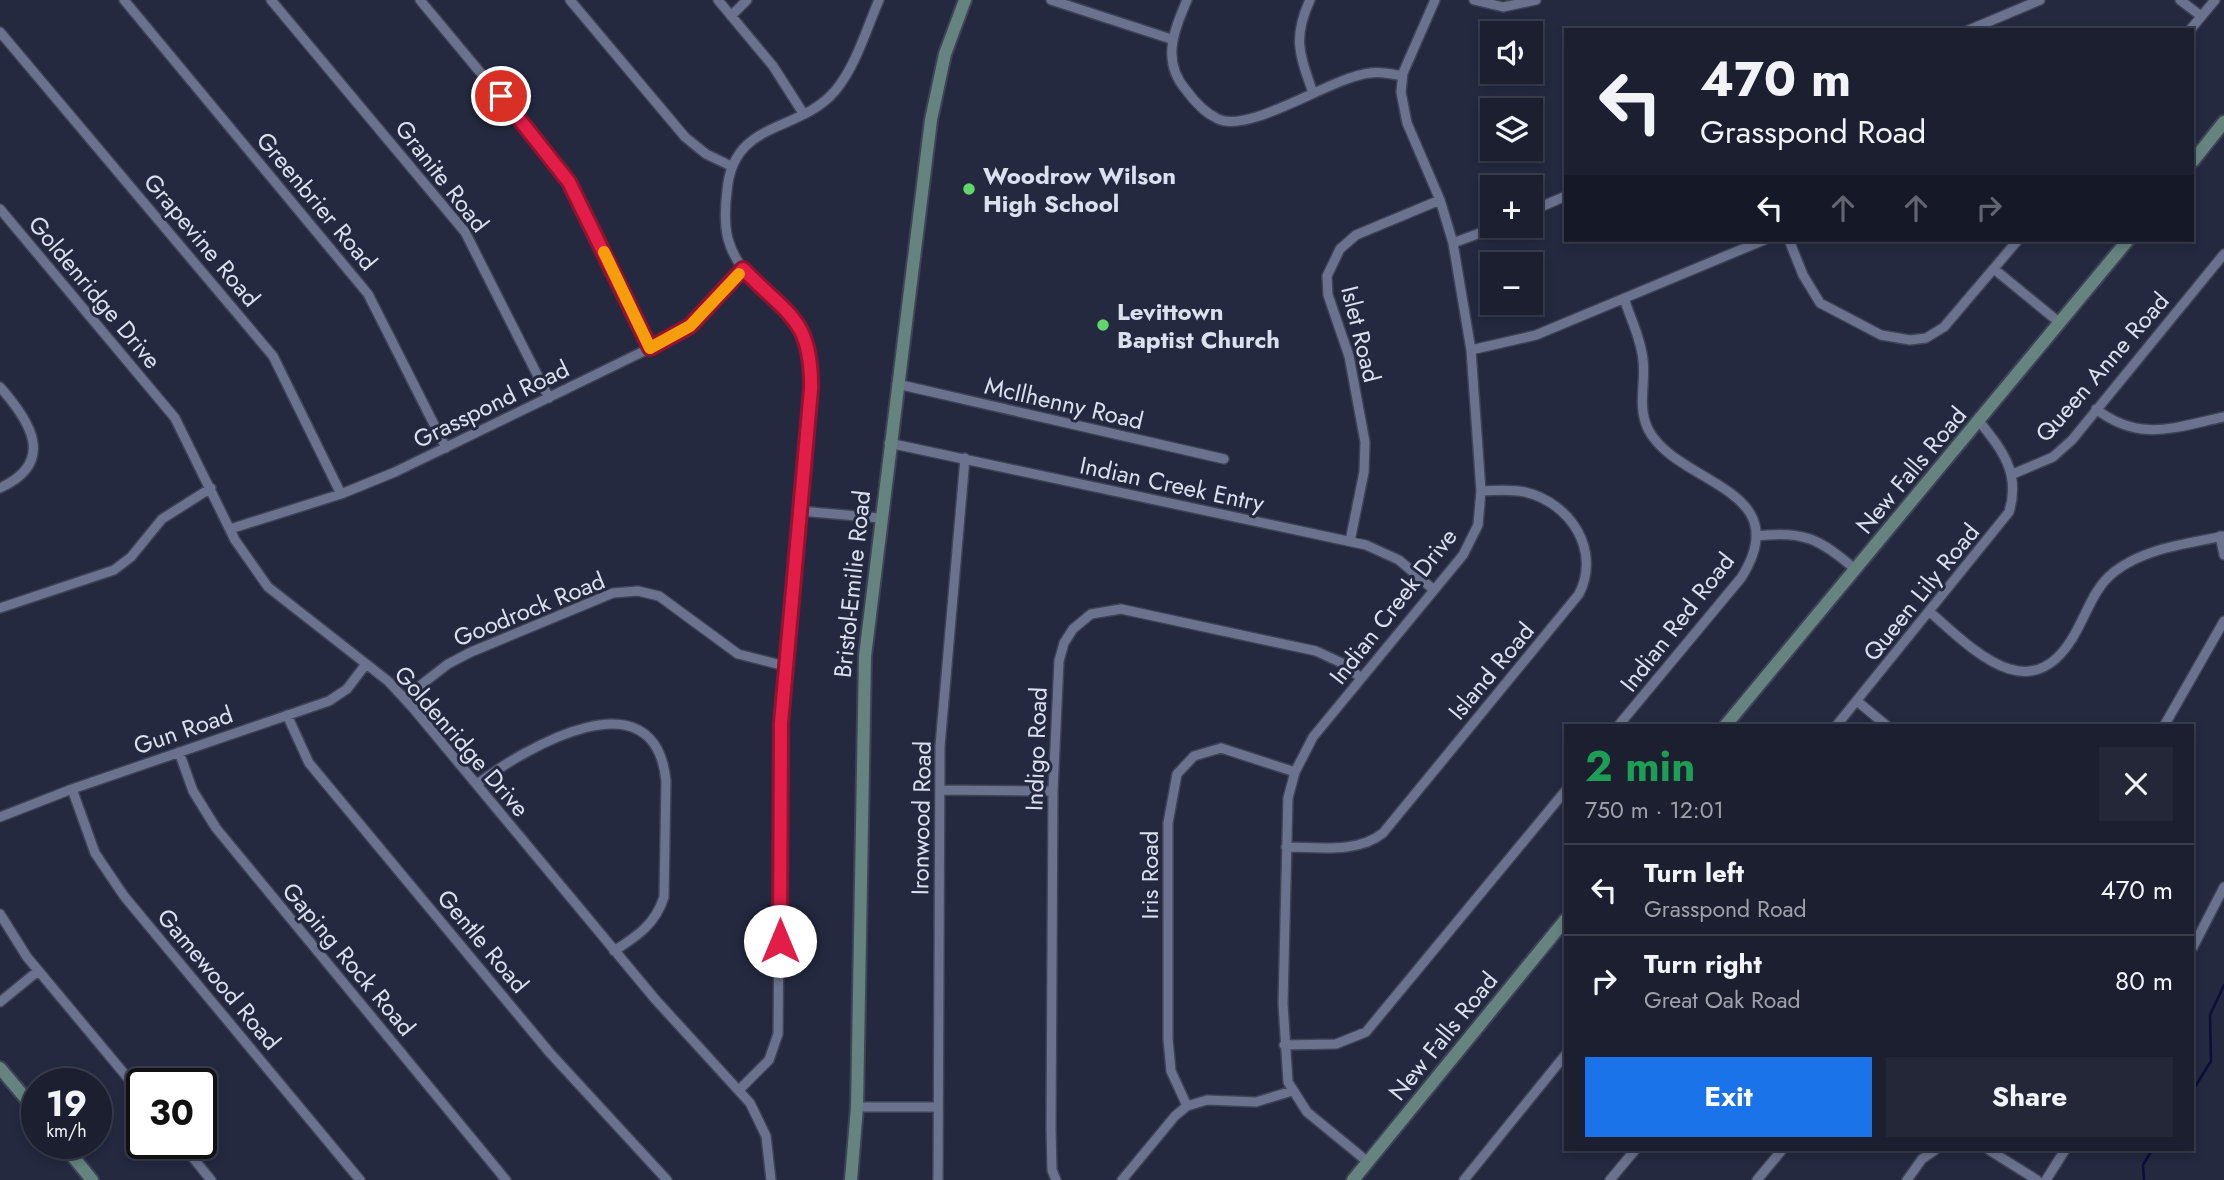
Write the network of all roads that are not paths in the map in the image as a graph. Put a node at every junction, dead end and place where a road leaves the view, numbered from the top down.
1 (124, 0) edge
2 (271, 0) edge
3 (420, 0) edge
4 (570, 0) edge
5 (718, 0) edge
6 (747, 0) edge
7 (880, 0) edge
8 (965, 0) edge
9 (1051, 0) edge
10 (1187, 0) edge
11 (1310, 0) edge
12 (1435, 0) edge
13 (1474, 0) edge
14 (1536, 0) edge
15 (2040, 0) edge
16 (2180, 0) edge
17 (2215, 0) edge
18 (731, 16) junction
19 (2201, 16) junction
20 (1974, 28) edge
21 (2192, 28) edge
22 (0, 32) edge
23 (1171, 39) junction
24 (1402, 76) junction
25 (1313, 93) junction
26 (803, 113) junction
27 (2224, 122) edge
28 (2194, 159) edge
29 (731, 166) junction
30 (1564, 197) edge
31 (1440, 200) junction
32 (1543, 206) edge
33 (0, 209) edge
34 (1480, 233) edge
35 (1759, 242) edge
36 (1790, 242) edge
37 (2016, 242) edge
38 (2126, 242) edge
39 (1453, 243) junction
40 (2224, 254) edge
41 (743, 269) junction
42 (1994, 269) junction
43 (1624, 298) junction
44 (2060, 323) junction
45 (650, 348) junction
46 (1471, 350) junction
47 (897, 384) junction
48 (0, 387) edge
49 (549, 398) junction
50 (2096, 409) junction
51 (2224, 417) edge
52 (1979, 421) junction
53 (889, 443) junction
54 (446, 448) junction
55 (965, 458) junction
56 (1224, 458) dead end
57 (2013, 474) junction
58 (0, 488) edge
59 (211, 488) junction
60 (1481, 491) junction
61 (341, 494) junction
62 (800, 511) junction
63 (880, 518) junction
64 (230, 529) junction
65 (1756, 536) junction
66 (2222, 536) edge
67 (1350, 541) junction
68 (2224, 555) edge
69 (1855, 569) junction
70 (1434, 590) junction
71 (0, 608) edge
72 (1930, 612) junction
73 (2224, 621) edge
74 (366, 664) junction
75 (785, 666) junction
76 (1361, 678) junction
77 (404, 698) junction
78 (1857, 701) junction
79 (287, 715) junction
80 (1620, 724) edge
81 (1728, 724) edge
82 (1838, 724) edge
83 (1885, 724) edge
84 (2165, 724) edge
85 (179, 752) junction
86 (1295, 772) junction
87 (477, 784) junction
88 (72, 789) junction
89 (940, 790) junction
90 (1053, 791) junction
91 (1564, 792) edge
92 (0, 817) edge
93 (1286, 847) junction
94 (2224, 887) edge
95 (0, 914) edge
96 (1564, 921) edge
97 (2194, 945) edge
98 (614, 951) junction
99 (38, 971) junction
100 (0, 1002) edge
101 (1284, 1045) junction
102 (1564, 1056) edge
103 (0, 1068) edge
104 (126, 1077) edge
105 (740, 1089) junction
106 (1292, 1091) junction
107 (21, 1093) edge
108 (1187, 1106) junction
109 (857, 1107) junction
110 (938, 1107) junction
111 (1634, 1151) edge
112 (1781, 1151) edge
113 (1934, 1151) edge
114 (1991, 1151) edge
115 (2064, 1151) edge
116 (75, 1159) edge
117 (194, 1159) edge
118 (1368, 1162) junction
119 (92, 1180) edge
120 (211, 1180) edge
121 (359, 1180) edge
122 (506, 1180) edge
123 (667, 1180) edge
124 (771, 1180) edge
125 (851, 1180) edge
126 (938, 1180) edge
127 (1056, 1180) edge
128 (1122, 1180) edge
129 (1353, 1180) edge
130 (1464, 1180) edge
131 (1611, 1180) edge
132 (1757, 1180) edge
133 (1907, 1180) edge
134 (2037, 1180) edge
135 (2046, 1180) edge

1 - 54 street, Greenbrier Road
2 - 49 street, Granite Road
3 - 45 street
4 - 29 street
5 - 18 street
6 - 18 street
7 - 26 street
8 - 47 street, Bristol-Emilie Road
9 - 23 street
10 - 23 street
11 - 25 street
12 - 24 street, Indian Creek Drive
13 - 14 street
15 - 20 street
16 - 19 street
17 - 19 street
18 - 26 street
19 - 21 street
22 - 61 street, Grapevine Road
23 - 25 street
24 - 25 street
24 - 31 street, Indian Creek Drive
26 - 29 street
27 - 28 street
29 - 41 street
30 - 32 street
31 - 39 street, Indian Creek Drive
31 - 67 street, Islet Road
33 - 59 street, Goldenridge Drive
34 - 39 street
35 - 43 street
36 - 42 street
37 - 42 street
38 - 44 street, New Falls Road
39 - 46 street, Indian Creek Drive
40 - 50 street, Queen Anne Road
41 - 45 street, Grasspond Road
41 - 62 street
42 - 44 street
43 - 46 street
43 - 65 street, Indian Red Road
44 - 52 street, New Falls Road
45 - 49 street, Grasspond Road
46 - 60 street, Indian Creek Drive
47 - 53 street, Bristol-Emilie Road
47 - 56 street, McIlhenny Road
48 - 58 street
49 - 54 street, Grasspond Road
50 - 51 street
50 - 57 street, Queen Anne Road
52 - 57 street, Queen Anne Road
52 - 69 street, New Falls Road
53 - 55 street, Indian Creek Entry
53 - 63 street, Bristol-Emilie Road
54 - 61 street, Grasspond Road
55 - 67 street, Indian Creek Entry
55 - 89 street, Ironwood Road
57 - 72 street, Queen Lily Road
59 - 64 street, Goldenridge Drive
59 - 71 street
60 - 70 street, Indian Creek Drive
60 - 93 street, Island Road
61 - 64 street, Grasspond Road
62 - 63 street
62 - 75 street
63 - 109 street, Bristol-Emilie Road
64 - 74 street, Goldenridge Drive
65 - 69 street
65 - 80 street, Indian Red Road
66 - 68 street
66 - 72 street
67 - 70 street, Indian Creek Entry
69 - 81 street, New Falls Road
70 - 76 street, Indian Creek Drive
72 - 78 street, Queen Lily Road
73 - 84 street
74 - 77 street, Goldenridge Drive
74 - 79 street, Gun Road
75 - 77 street, Goodrock Road
75 - 105 street
76 - 86 street, Indian Creek Drive
76 - 90 street, Indigo Road
77 - 87 street, Goldenridge Drive
78 - 82 street, Queen Lily Road
78 - 83 street
79 - 85 street, Gun Road
79 - 123 street, Gentle Road
85 - 88 street, Gun Road
85 - 122 street, Gaping Rock Road
86 - 93 street, Indian Creek Drive
86 - 108 street, Iris Road
87 - 98 street, Goldenridge Drive
87 - 98 street
88 - 92 street, Gun Road
88 - 121 street, Gamewood Road
89 - 90 street
89 - 110 street, Ironwood Road
90 - 127 street, Indigo Road
91 - 101 street
93 - 101 street, Indian Creek Drive
94 - 97 street
95 - 99 street
96 - 118 street, New Falls Road
98 - 105 street, Goldenridge Drive
99 - 100 street
99 - 104 street
101 - 106 street, Indian Creek Drive
102 - 130 street
103 - 107 street
105 - 124 street, Goldenridge Drive
106 - 108 street
106 - 118 street, Indian Creek Drive
108 - 128 street
109 - 110 street
109 - 125 street, Bristol-Emilie Road
110 - 126 street, Ironwood Road
111 - 131 street
112 - 132 street
113 - 133 street
114 - 134 street
115 - 135 street
116 - 119 street
117 - 120 street
118 - 129 street, New Falls Road

